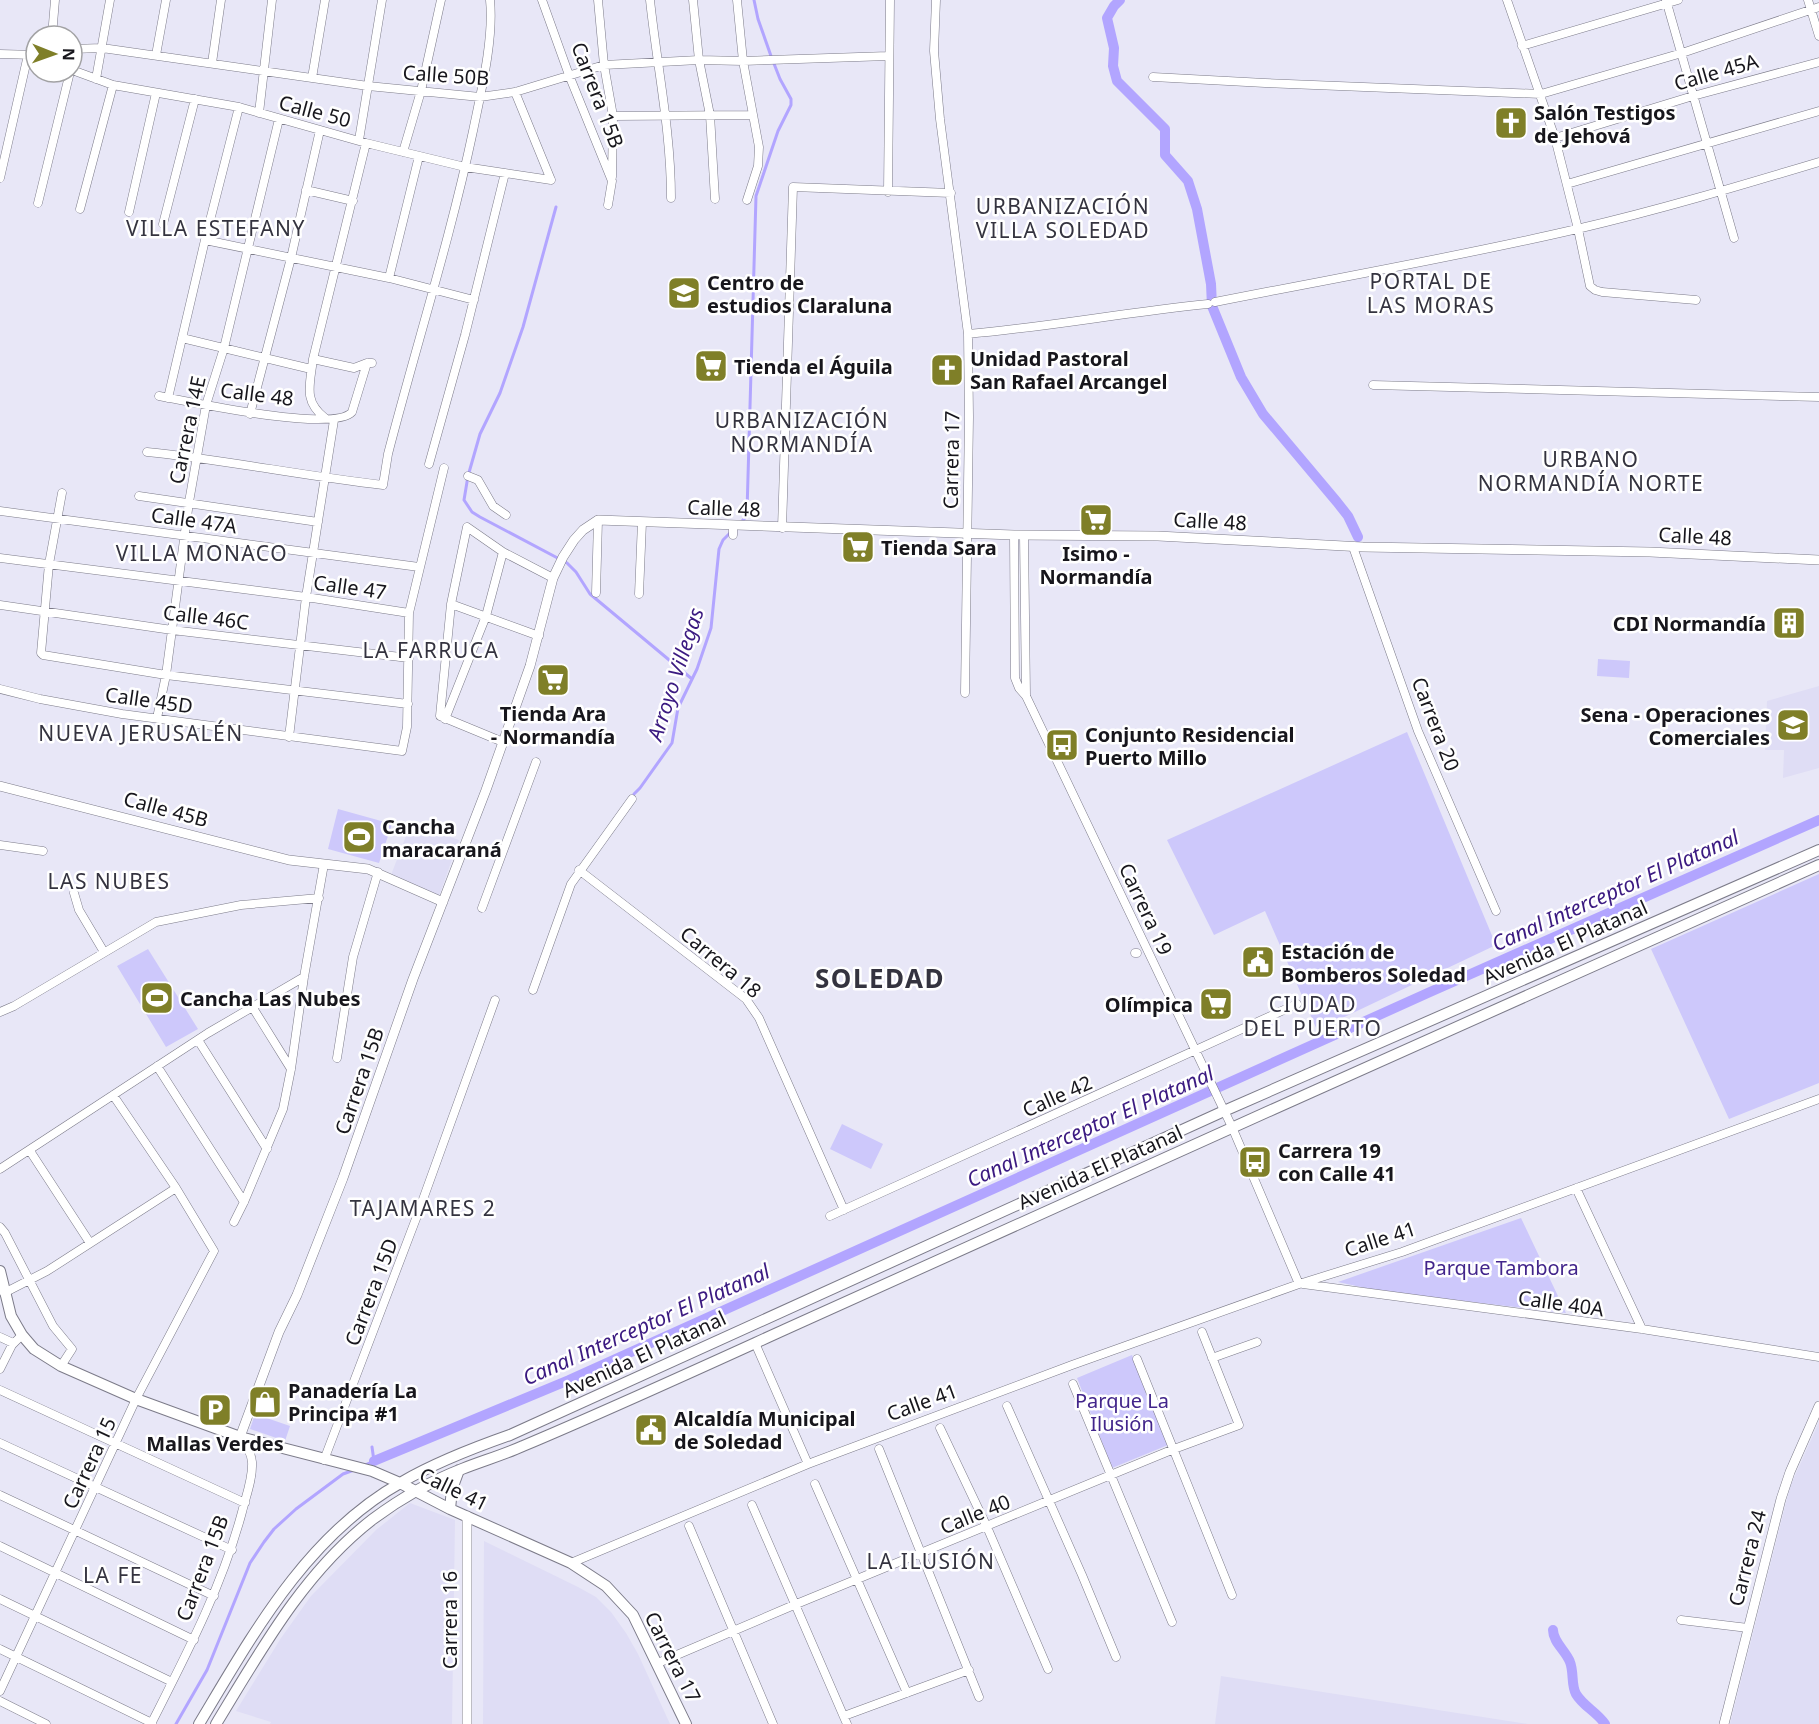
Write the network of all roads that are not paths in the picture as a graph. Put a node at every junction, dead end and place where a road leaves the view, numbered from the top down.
1 (55, 0) edge
2 (110, 0) edge
3 (166, 0) edge
4 (221, 0) edge
5 (272, 0) edge
6 (325, 0) edge
7 (382, 0) edge
8 (441, 0) edge
9 (490, 0) edge
10 (542, 0) edge
11 (598, 0) edge
12 (650, 0) edge
13 (693, 0) edge
14 (738, 0) edge
15 (890, 0) edge
16 (936, 0) edge
17 (1507, 0) edge
18 (1678, 0) edge
19 (1808, 0) edge
20 (1667, 2) edge
21 (1815, 8) edge
22 (53, 24) edge
23 (1819, 36) edge
24 (1522, 46) junction
25 (102, 48) junction
26 (84, 49) edge
27 (1682, 53) junction
28 (0, 54) edge
29 (24, 55) edge
30 (156, 55) junction
31 (888, 56) junction
32 (699, 60) junction
33 (743, 61) junction
34 (1819, 62) edge
35 (212, 63) junction
36 (657, 63) junction
37 (604, 65) junction
38 (262, 71) junction
39 (84, 75) edge
40 (569, 75) junction
41 (1152, 77) dead end
42 (312, 78) junction
43 (96, 79) junction
44 (24, 84) edge
45 (68, 84) edge
46 (113, 85) junction
47 (368, 86) junction
48 (421, 91) junction
49 (515, 92) junction
50 (156, 93) junction
51 (1541, 94) junction
52 (1693, 96) junction
53 (480, 97) junction
54 (195, 99) junction
55 (239, 107) junction
56 (1819, 111) edge
57 (259, 113) junction
58 (710, 115) junction
59 (753, 115) junction
60 (613, 116) junction
61 (666, 116) junction
62 (279, 119) junction
63 (320, 130) junction
64 (1555, 138) junction
65 (363, 142) junction
66 (1706, 144) junction
67 (404, 152) junction
68 (419, 156) junction
69 (1819, 162) edge
70 (465, 167) junction
71 (505, 173) junction
72 (0, 178) edge
73 (612, 181) junction
74 (1567, 184) junction
75 (306, 190) junction
76 (1720, 191) junction
77 (888, 192) junction
78 (951, 193) junction
79 (671, 198) dead end
80 (715, 199) dead end
81 (747, 200) dead end
82 (353, 201) junction
83 (38, 203) dead end
84 (608, 205) dead end
85 (81, 209) dead end
86 (129, 212) dead end
87 (163, 224) dead end
88 (1578, 229) junction
89 (1734, 238) dead end
90 (205, 240) junction
91 (248, 249) junction
92 (291, 258) junction
93 (335, 267) junction
94 (389, 278) junction
95 (432, 290) junction
96 (474, 300) junction
97 (1696, 300) dead end
98 (968, 334) junction
99 (182, 338) junction
100 (224, 348) junction
101 (265, 359) junction
102 (313, 359) junction
103 (312, 369) junction
104 (1373, 385) dead end
105 (159, 396) dead end
106 (1819, 397) edge
107 (168, 398) junction
108 (206, 405) junction
109 (250, 414) junction
110 (325, 418) junction
111 (334, 420) junction
112 (147, 452) dead end
113 (196, 457) junction
114 (429, 464) dead end
115 (444, 468) dead end
116 (468, 476) dead end
117 (324, 478) junction
118 (62, 494) dead end
119 (139, 496) dead end
120 (189, 502) junction
121 (0, 511) edge
122 (506, 515) dead end
123 (58, 519) junction
124 (598, 520) junction
125 (318, 522) junction
126 (642, 522) junction
127 (782, 528) junction
128 (968, 534) junction
129 (185, 535) junction
130 (1014, 535) junction
131 (1024, 536) junction
132 (1355, 547) junction
133 (503, 552) junction
134 (314, 553) junction
135 (0, 558) edge
136 (1819, 560) edge
137 (49, 564) junction
138 (419, 567) junction
139 (553, 578) junction
140 (179, 581) junction
141 (596, 593) dead end
142 (639, 594) dead end
143 (306, 597) junction
144 (451, 604) junction
145 (0, 605) edge
146 (46, 611) junction
147 (409, 613) junction
148 (486, 616) junction
149 (172, 630) junction
150 (539, 636) junction
151 (302, 646) junction
152 (409, 658) junction
153 (166, 675) junction
154 (1023, 686) junction
155 (0, 689) edge
156 (296, 690) junction
157 (964, 693) dead end
158 (408, 704) junction
159 (443, 717) junction
160 (157, 718) junction
161 (289, 737) junction
162 (503, 742) junction
163 (536, 762) dead end
164 (0, 786) edge
165 (632, 799) dead end
166 (0, 844) edge
167 (1819, 850) edge
168 (43, 851) dead end
169 (324, 864) junction
170 (1819, 865) edge
171 (579, 870) junction
172 (378, 872) junction
173 (74, 893) dead end
174 (319, 898) junction
175 (443, 902) junction
176 (482, 908) dead end
177 (1496, 911) dead end
178 (104, 952) junction
179 (304, 977) junction
180 (533, 990) dead end
181 (495, 1000) dead end
182 (1296, 1004) dead end
183 (253, 1008) junction
184 (0, 1012) edge
185 (198, 1041) junction
186 (1196, 1051) junction
187 (337, 1058) dead end
188 (157, 1066) junction
189 (291, 1069) junction
190 (113, 1095) junction
191 (1819, 1099) edge
192 (1222, 1108) junction
193 (1232, 1127) junction
194 (267, 1149) junction
195 (30, 1151) junction
196 (0, 1169) edge
197 (176, 1188) junction
198 (1576, 1188) junction
199 (244, 1202) junction
200 (844, 1210) junction
201 (830, 1216) dead end
202 (234, 1222) dead end
203 (0, 1227) edge
204 (90, 1243) junction
205 (0, 1271) edge
206 (29, 1280) junction
207 (1299, 1284) junction
208 (3, 1294) edge
209 (1642, 1329) junction
210 (1202, 1332) dead end
211 (22, 1335) junction
212 (0, 1337) edge
213 (1257, 1342) dead end
214 (13, 1343) junction
215 (755, 1343) junction
216 (1819, 1357) edge
217 (1212, 1358) junction
218 (1137, 1359) dead end
219 (61, 1366) junction
220 (0, 1369) edge
221 (1073, 1384) dead end
222 (0, 1390) edge
223 (136, 1399) junction
224 (1007, 1406) dead end
225 (1819, 1406) edge
226 (940, 1428) dead end
227 (240, 1437) junction
228 (0, 1443) edge
229 (117, 1443) junction
230 (879, 1449) dead end
231 (1174, 1449) junction
232 (324, 1460) junction
233 (808, 1464) junction
234 (459, 1470) junction
235 (1112, 1475) junction
236 (400, 1482) junction
237 (815, 1484) dead end
238 (96, 1487) junction
239 (417, 1490) junction
240 (0, 1495) edge
241 (1049, 1502) junction
242 (244, 1503) junction
243 (752, 1504) dead end
244 (450, 1509) junction
245 (467, 1516) junction
246 (689, 1526) dead end
247 (987, 1527) junction
248 (75, 1530) junction
249 (0, 1546) edge
250 (232, 1550) junction
251 (922, 1554) junction
252 (571, 1563) junction
253 (55, 1572) junction
254 (857, 1579) junction
255 (1232, 1595) dead end
256 (214, 1596) junction
257 (0, 1599) edge
258 (794, 1605) junction
259 (36, 1615) junction
260 (1681, 1620) dead end
261 (1172, 1622) dead end
262 (1748, 1628) junction
263 (734, 1630) junction
264 (194, 1640) junction
265 (0, 1649) edge
266 (16, 1656) junction
267 (1116, 1658) dead end
268 (658, 1663) junction
269 (1048, 1669) dead end
270 (969, 1670) junction
271 (172, 1682) junction
272 (0, 1691) edge
273 (907, 1693) junction
274 (979, 1696) dead end
275 (0, 1701) edge
276 (845, 1720) edge
277 (151, 1723) edge
278 (46, 1724) edge
279 (199, 1724) edge
280 (216, 1724) edge
281 (466, 1724) edge
282 (686, 1724) edge
283 (772, 1724) edge
284 (1724, 1724) edge

1 - 22 street
2 - 25 street
3 - 30 street
4 - 35 street
5 - 38 street
6 - 42 street
7 - 47 street
8 - 48 street
9 - 53 street
10 - 40 street, Carrera 15B
11 - 37 street
12 - 36 street
13 - 32 street
14 - 33 street
15 - 31 street
16 - 78 street, Carrera 17
17 - 24 street
18 - 20 street
19 - 21 street
20 - 24 street
20 - 27 street
21 - 23 street
21 - 27 street
24 - 51 street
25 - 26 street, Calle 50B
25 - 30 street, Calle 50B
25 - 43 street
27 - 51 street
27 - 52 street
28 - 29 street
30 - 35 street, Calle 50B
31 - 33 street, Calle 50B
31 - 77 street
32 - 33 street, Calle 50B
32 - 36 street, Calle 50B
32 - 58 street
33 - 59 street
34 - 52 street, Calle 45A
35 - 38 street, Calle 50B
36 - 37 street, Calle 50B
36 - 61 street
37 - 40 street, Calle 50B
37 - 60 street
38 - 42 street, Calle 50B
38 - 57 street
39 - 43 street, Calle 50
40 - 49 street, Calle 50B
40 - 73 street, Carrera 15B
41 - 51 street
42 - 47 street, Calle 50B
43 - 46 street, Calle 50
44 - 72 street
45 - 83 street
46 - 50 street, Calle 50
46 - 85 street
47 - 48 street, Calle 50B
47 - 65 street
48 - 53 street, Calle 50B
48 - 67 street
49 - 53 street, Calle 50B
49 - 71 street, Calle 50
50 - 54 street, Calle 50
50 - 86 street
51 - 64 street
52 - 64 street, Calle 45A
52 - 66 street
53 - 70 street
54 - 55 street, Calle 50
54 - 87 street
55 - 57 street, Calle 50
55 - 90 street
56 - 66 street
57 - 62 street, Calle 50
58 - 59 street
58 - 61 street
58 - 80 street
59 - 81 street
60 - 61 street
60 - 73 street
61 - 79 street
62 - 63 street, Calle 50
62 - 91 street, Carrera 14E
63 - 65 street, Calle 50
63 - 75 street
64 - 74 street
65 - 67 street, Calle 50
65 - 82 street
66 - 74 street
66 - 76 street
67 - 68 street, Calle 50
68 - 70 street, Calle 50
68 - 94 street
69 - 76 street
70 - 71 street, Calle 50
70 - 95 street
71 - 96 street
73 - 84 street
74 - 88 street
75 - 82 street
75 - 92 street
76 - 88 street
76 - 89 street
77 - 78 street
77 - 127 street
78 - 98 street, Carrera 17
82 - 93 street
88 - 97 street
88 - 98 street
90 - 91 street
90 - 99 street
91 - 92 street
91 - 100 street, Carrera 14E
92 - 93 street
92 - 101 street
93 - 94 street
93 - 102 street
94 - 95 street
95 - 96 street
95 - 117 street
96 - 114 street
98 - 128 street, Carrera 17
99 - 100 street
99 - 107 street
100 - 101 street
100 - 108 street, Carrera 14E
101 - 103 street
101 - 109 street
102 - 103 street
102 - 111 street
103 - 110 street
104 - 106 street
105 - 107 street, Calle 48
107 - 108 street, Calle 48
108 - 109 street, Calle 48
108 - 113 street, Carrera 14E
109 - 110 street, Calle 48
110 - 111 street, Calle 48
111 - 117 street
112 - 113 street
113 - 117 street
113 - 120 street, Carrera 14E
115 - 138 street
116 - 122 street
117 - 125 street
118 - 123 street
119 - 120 street
120 - 125 street
120 - 129 street, Carrera 14E
121 - 123 street, Calle 47A
123 - 129 street, Calle 47A
123 - 137 street
124 - 126 street, Calle 48
124 - 139 street, Carrera 15B
124 - 141 street
125 - 134 street
126 - 127 street, Calle 48
126 - 142 street
127 - 128 street, Calle 48
128 - 130 street, Calle 48
128 - 157 street, Carrera 17
129 - 134 street, Calle 47A
129 - 140 street, Carrera 14E
130 - 131 street, Calle 48
130 - 154 street
131 - 132 street, Calle 48
131 - 154 street
132 - 136 street, Calle 48
132 - 177 street, Carrera 20
133 - 139 street
133 - 144 street
133 - 148 street
134 - 138 street, Calle 47A
134 - 143 street
135 - 137 street, Calle 47
137 - 140 street, Calle 47
137 - 146 street
138 - 147 street
139 - 150 street, Carrera 15B
140 - 143 street, Calle 47
140 - 149 street, Carrera 14E
143 - 147 street, Calle 47
143 - 151 street
144 - 148 street
144 - 159 street
145 - 146 street, Calle 46C
146 - 149 street, Calle 46C
146 - 153 street
147 - 152 street
148 - 150 street
148 - 159 street
149 - 151 street, Calle 46C
149 - 153 street, Carrera 14E
150 - 162 street, Carrera 15B
151 - 152 street, Calle 46C
151 - 156 street
152 - 158 street
153 - 156 street
153 - 160 street, Carrera 14E
154 - 186 street, Carrera 19
155 - 160 street, Calle 45D
156 - 158 street
156 - 161 street
158 - 161 street, Calle 45D
159 - 162 street
160 - 161 street, Calle 45D
162 - 175 street, Carrera 15B
163 - 176 street
164 - 169 street, Calle 45B
165 - 171 street
166 - 168 street
167 - 192 main road, Avenida El Platanal
169 - 172 street
169 - 174 street
170 - 193 main road, Avenida El Platanal
171 - 180 street
171 - 200 street, Carrera 18
172 - 175 street
172 - 187 street
173 - 178 street
174 - 178 street
174 - 179 street
175 - 227 street, Carrera 15B
178 - 184 street
179 - 183 street
179 - 189 street
181 - 232 street, Carrera 15D
182 - 186 street, Calle 42
183 - 185 street
183 - 189 street
185 - 188 street
185 - 194 street
186 - 192 street, Carrera 19
186 - 200 street, Calle 42
188 - 190 street
188 - 199 street
189 - 194 street
190 - 195 street
190 - 197 street
191 - 198 street, Calle 41
192 - 193 street, Carrera 19
192 - 236 main road, Avenida El Platanal
193 - 207 street, Carrera 19
193 - 215 main road, Avenida El Platanal
194 - 199 street
195 - 196 street
195 - 204 street
197 - 204 street
197 - 223 street, Carrera 15
198 - 207 street, Calle 41
198 - 209 street
199 - 202 street
200 - 201 street, Calle 42
203 - 206 street
204 - 206 street
205 - 208 main road
206 - 208 street
206 - 219 street
207 - 209 street, Calle 40A
207 - 233 street, Calle 41
208 - 211 main road
209 - 216 street, Calle 40A
210 - 217 street
211 - 214 street
211 - 219 main road, Calle 41
212 - 214 street
213 - 217 street
214 - 220 street
215 - 233 street
215 - 234 main road, Avenida El Platanal
217 - 231 street, Calle 40
218 - 231 street
219 - 223 main road, Calle 41
221 - 235 street
222 - 229 street
223 - 227 main road, Calle 41
223 - 229 street, Carrera 15
224 - 241 street
225 - 262 street, Carrera 24
226 - 247 street
227 - 232 main road, Calle 41
227 - 242 street, Carrera 15B
228 - 238 street
229 - 238 street, Carrera 15
229 - 242 street
230 - 251 street
231 - 235 street, Calle 40
231 - 255 street
232 - 236 main road, Calle 41
233 - 252 street, Calle 41
234 - 239 main road, Avenida El Platanal
234 - 244 main road
235 - 241 street, Calle 40
235 - 261 street
236 - 239 main road, Calle 41
236 - 279 main road, Avenida El Platanal
237 - 254 street
238 - 248 street, Carrera 15
238 - 250 street
239 - 244 main road, Calle 41
239 - 280 main road, Avenida El Platanal
240 - 248 street
241 - 247 street, Calle 40
241 - 267 street
242 - 250 street, Carrera 15B
243 - 258 street
244 - 245 main road, Calle 41
245 - 252 main road, Calle 41
245 - 281 street, Carrera 16
246 - 263 street
247 - 251 street, Calle 40
247 - 269 street
248 - 253 street, Carrera 15
248 - 256 street
249 - 253 street
250 - 256 street, Carrera 15B
251 - 254 street, Calle 40
251 - 270 street
252 - 268 main road, Carrera 17
253 - 259 street, Carrera 15
253 - 264 street
254 - 258 street, Calle 40
254 - 273 street
256 - 264 street, Carrera 15B
257 - 259 street
258 - 263 street, Calle 40
258 - 276 street
259 - 266 street, Carrera 15
259 - 271 street
260 - 262 street
262 - 284 street, Carrera 24
263 - 268 street, Calle 40
263 - 283 street
264 - 271 street, Carrera 15B
265 - 266 street
266 - 272 street, Carrera 15
266 - 277 street
268 - 282 main road, Carrera 17
270 - 273 street
270 - 274 street
271 - 277 street, Carrera 15B
273 - 276 street
275 - 278 street

